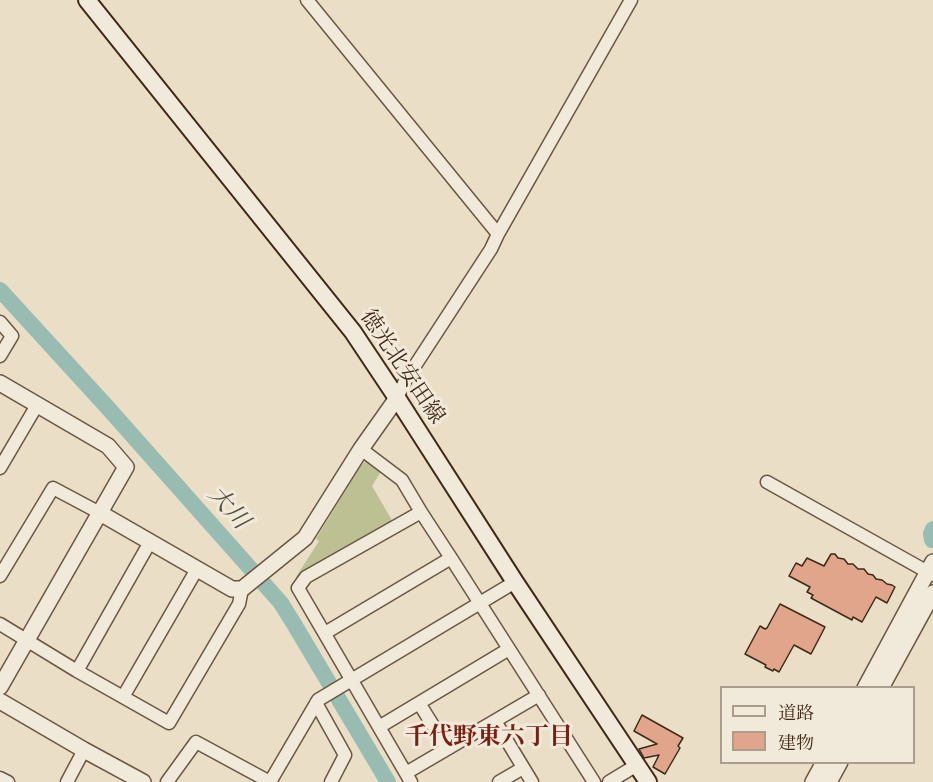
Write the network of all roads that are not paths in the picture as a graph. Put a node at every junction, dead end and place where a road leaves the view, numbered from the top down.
1 (87, 0) edge
2 (307, 0) edge
3 (631, 0) edge
4 (498, 234) junction
5 (0, 322) edge
6 (0, 356) edge
7 (0, 383) edge
8 (397, 398) junction
9 (37, 405) junction
10 (361, 449) junction
11 (0, 468) edge
12 (768, 482) dead end
13 (420, 512) junction
14 (100, 513) junction
15 (150, 542) junction
16 (451, 558) junction
17 (197, 569) junction
18 (931, 569) edge
19 (0, 576) edge
20 (252, 582) junction
21 (515, 582) junction
22 (933, 593) edge
23 (480, 604) junction
24 (0, 624) edge
25 (325, 633) junction
26 (26, 640) junction
27 (509, 649) junction
28 (77, 671) junction
29 (350, 681) junction
30 (866, 686) edge
31 (882, 686) edge
32 (0, 687) edge
33 (539, 695) junction
34 (123, 697) junction
35 (0, 701) edge
36 (316, 703) junction
37 (419, 704) junction
38 (495, 721) junction
39 (379, 727) junction
40 (447, 748) junction
41 (84, 750) junction
42 (823, 764) edge
43 (839, 764) edge
44 (637, 765) junction
45 (523, 768) junction
46 (0, 778) edge
47 (409, 778) edge
48 (8, 782) edge
49 (67, 782) edge
50 (143, 782) edge
51 (166, 782) edge
52 (270, 782) edge
53 (331, 782) edge
54 (499, 782) edge
55 (532, 782) edge
56 (594, 782) edge
57 (609, 782) edge
58 (648, 782) edge
59 (813, 782) edge
60 (829, 782) edge

1 - 8 main road, 徳光北安田線
2 - 4 street
3 - 4 street
4 - 8 street
5 - 6 street
7 - 9 street
8 - 10 street
8 - 21 main road, 徳光北安田線
9 - 11 street
9 - 14 street
10 - 13 street
10 - 20 street
12 - 18 street
13 - 16 street
13 - 25 street
14 - 15 street
14 - 19 street
14 - 26 street
15 - 17 street
15 - 28 street
16 - 23 street
16 - 25 street
17 - 20 street
17 - 34 street
18 - 30 street
20 - 34 street
21 - 23 street
21 - 44 main road, 徳光北安田線
22 - 31 street
23 - 27 street
23 - 29 street
24 - 26 street
25 - 29 street
26 - 28 street
26 - 32 street
27 - 33 street
27 - 37 street
28 - 34 street
29 - 36 street
29 - 39 street
33 - 38 street
33 - 56 street
35 - 41 street
36 - 52 street
36 - 53 street
37 - 39 street
37 - 40 street
38 - 40 street
38 - 45 street
39 - 47 street
40 - 47 street
41 - 49 street
41 - 50 street
42 - 59 street
43 - 60 street
44 - 57 street
44 - 58 main road, 徳光北安田線
45 - 54 street
45 - 55 street
46 - 48 street
51 - 52 street

